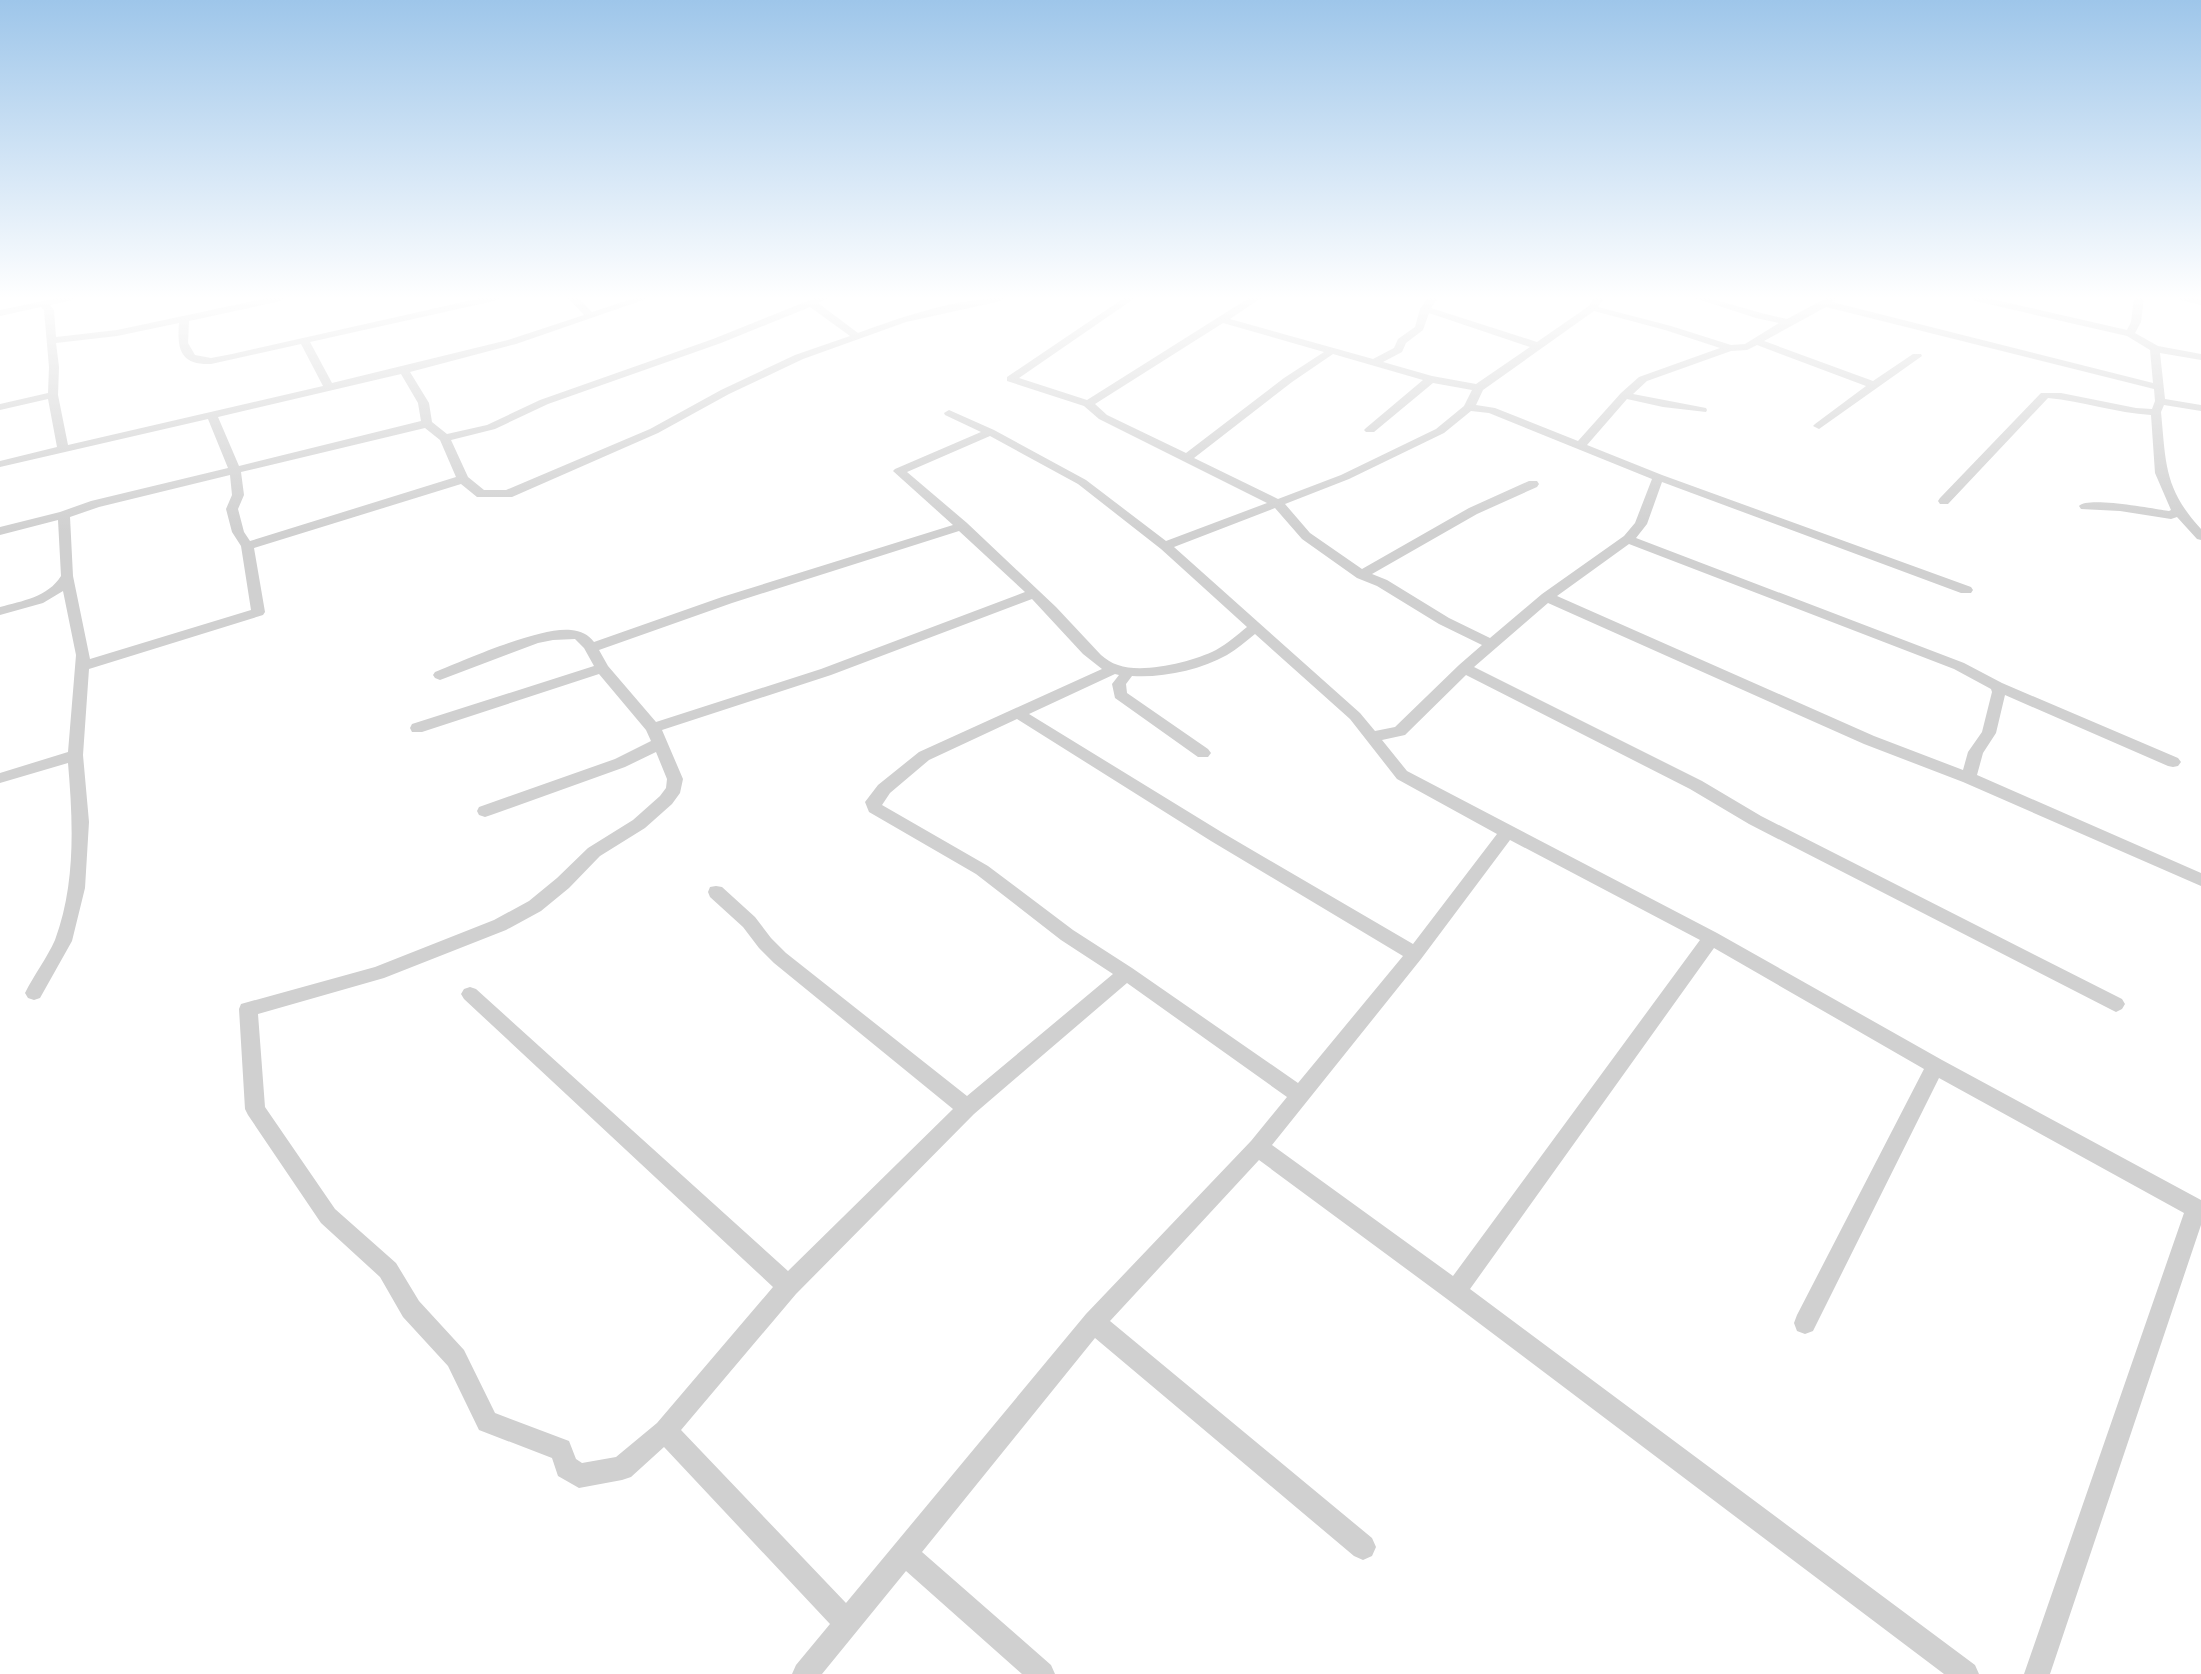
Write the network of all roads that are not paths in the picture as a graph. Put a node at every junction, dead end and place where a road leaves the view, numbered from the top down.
1 (54, 376) edge
2 (323, 376) edge
3 (377, 376) edge
4 (408, 376) edge
5 (617, 376) edge
6 (758, 376) edge
7 (1015, 376) edge
8 (1133, 376) edge
9 (1294, 376) edge
10 (1421, 376) edge
11 (1495, 376) edge
12 (1650, 376) edge
13 (1850, 376) edge
14 (1887, 376) edge
15 (2116, 376) edge
16 (2157, 376) edge
17 (1431, 379) junction
18 (1874, 385) junction
19 (329, 387) junction
20 (2158, 387) junction
21 (1478, 388) junction
22 (53, 395) junction
23 (1625, 395) junction
24 (2160, 401) junction
25 (1088, 404) junction
26 (0, 406) edge
27 (1474, 407) junction
28 (2201, 408) edge
29 (1702, 410) dead end
30 (2156, 412) junction
31 (949, 414) dead end
32 (212, 416) junction
33 (426, 423) junction
34 (1819, 426) dead end
35 (1370, 430) dead end
36 (990, 432) junction
37 (445, 438) junction
38 (1580, 446) junction
39 (62, 450) junction
40 (1187, 458) junction
41 (0, 464) edge
42 (235, 471) junction
43 (1658, 477) junction
44 (463, 480) junction
45 (1533, 484) dead end
46 (1944, 501) dead end
47 (1277, 502) junction
48 (2085, 506) dead end
49 (2178, 512) junction
50 (64, 515) junction
51 (963, 526) junction
52 (0, 531) edge
53 (2201, 536) edge
54 (1628, 539) junction
55 (247, 546) junction
56 (1165, 546) junction
57 (1362, 575) junction
58 (68, 576) junction
59 (1966, 590) dead end
60 (1032, 594) junction
61 (1547, 597) junction
62 (0, 611) edge
63 (1256, 627) junction
64 (1491, 644) junction
65 (591, 648) junction
66 (82, 666) junction
67 (602, 668) junction
68 (1464, 668) junction
69 (1122, 670) junction
70 (440, 676) dead end
71 (1997, 686) junction
72 (1017, 714) junction
73 (417, 728) dead end
74 (657, 735) junction
75 (1370, 737) junction
76 (1203, 753) dead end
77 (75, 755) junction
78 (2173, 762) dead end
79 (0, 778) edge
80 (1968, 778) junction
81 (484, 811) dead end
82 (1507, 832) junction
83 (2201, 880) edge
84 (716, 892) dead end
85 (1711, 938) junction
86 (1414, 954) junction
87 (1126, 973) junction
88 (34, 993) dead end
89 (470, 994) dead end
90 (2116, 1004) dead end
91 (1935, 1066) junction
92 (1300, 1095) junction
93 (966, 1108) junction
94 (1258, 1147) junction
95 (2199, 1210) edge
96 (788, 1286) junction
97 (1455, 1291) junction
98 (1094, 1322) junction
99 (1805, 1323) dead end
100 (665, 1431) junction
101 (1363, 1547) dead end
102 (904, 1553) junction
103 (847, 1623) junction
104 (805, 1674) edge
105 (1042, 1674) edge
106 (1966, 1674) edge
107 (2037, 1674) edge

1 - 22 street
2 - 19 street
3 - 19 street
4 - 33 street
5 - 37 street
6 - 44 street
7 - 25 street
8 - 25 street
9 - 40 street
10 - 17 street
11 - 21 street
12 - 23 street
13 - 18 street
14 - 18 street
15 - 20 street
16 - 20 street
17 - 21 street
17 - 35 street
18 - 34 street
19 - 32 street
20 - 24 street
21 - 27 street
22 - 26 street
22 - 39 street
23 - 29 street
23 - 38 street
24 - 28 street
24 - 30 street
25 - 40 street
27 - 38 street
27 - 47 street
30 - 46 street
30 - 49 street
31 - 36 street
32 - 39 street
32 - 42 street
33 - 37 street
33 - 42 street
36 - 51 street
36 - 56 street
37 - 44 street
38 - 43 street
39 - 41 street
40 - 47 street
42 - 50 street
42 - 55 street
43 - 54 street
43 - 59 street
44 - 55 street
45 - 57 street
47 - 56 street
47 - 57 street
48 - 49 street
49 - 53 street
50 - 52 street
50 - 58 street
51 - 60 street
51 - 65 street
54 - 61 street
54 - 71 street
55 - 66 street
56 - 63 street
57 - 64 street
58 - 62 street
58 - 66 street
60 - 69 street
60 - 74 street
61 - 64 street
61 - 80 street
63 - 69 street
63 - 75 street
64 - 68 street
65 - 67 street
65 - 70 street
66 - 77 street
67 - 73 street
67 - 74 street
68 - 75 street
68 - 90 street
69 - 72 street
69 - 76 street
71 - 78 street
71 - 80 street
72 - 86 street
72 - 87 street
74 - 81 street
74 - 100 street
75 - 82 street
77 - 79 street
77 - 88 street
80 - 83 street
82 - 85 street
82 - 86 street
84 - 93 street
85 - 91 street
85 - 97 street
86 - 92 street
87 - 92 street
87 - 93 street
89 - 96 street
91 - 95 street
91 - 99 street
92 - 94 street
93 - 96 street
94 - 97 street
94 - 98 street
95 - 107 street
96 - 100 street
97 - 106 street
98 - 101 street
98 - 102 street
100 - 103 street
102 - 103 street
102 - 105 street
103 - 104 street

